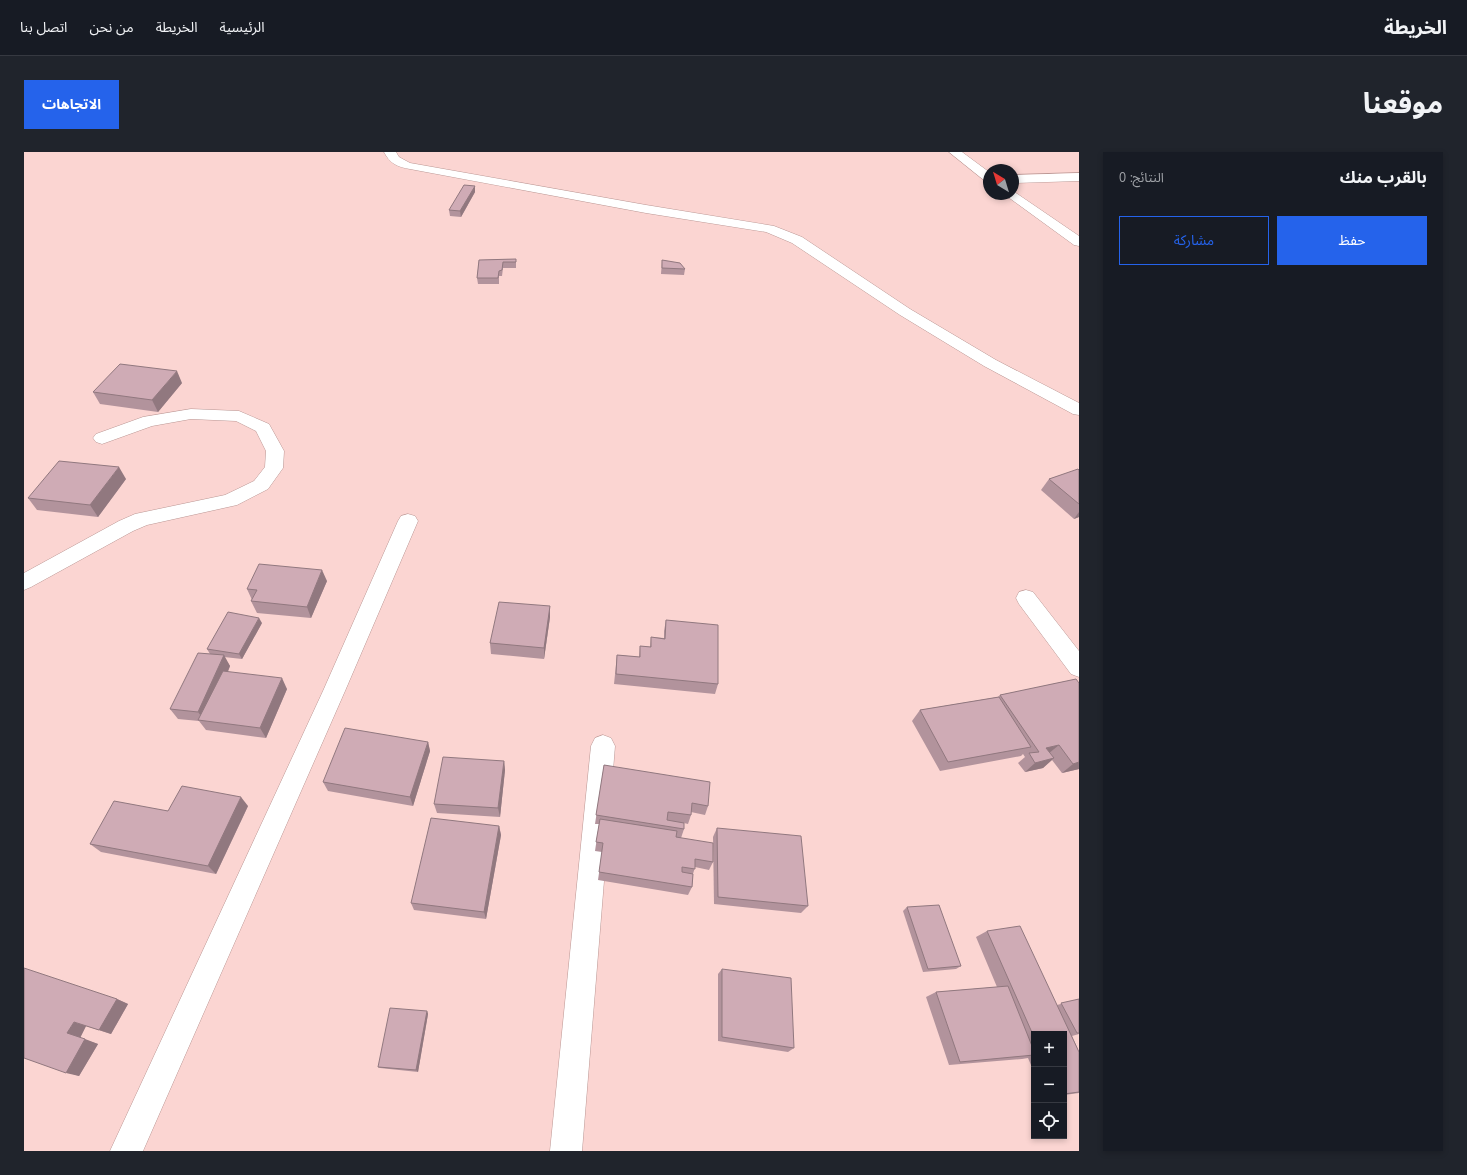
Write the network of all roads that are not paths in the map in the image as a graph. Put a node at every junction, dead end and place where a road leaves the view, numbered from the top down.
1 (390, 152) edge
2 (955, 152) edge
3 (983, 173) edge
4 (1079, 177) edge
5 (1019, 179) edge
6 (1019, 199) edge
7 (1079, 242) edge
8 (1079, 410) edge
9 (102, 438) dead end
10 (408, 521) dead end
11 (24, 582) edge
12 (1026, 598) dead end
13 (1079, 668) edge
14 (603, 746) dead end
15 (126, 1151) edge
16 (566, 1151) edge

1 - 8 street
2 - 3 street
4 - 5 street
6 - 7 street
9 - 11 street
10 - 15 street
12 - 13 street
14 - 16 street

